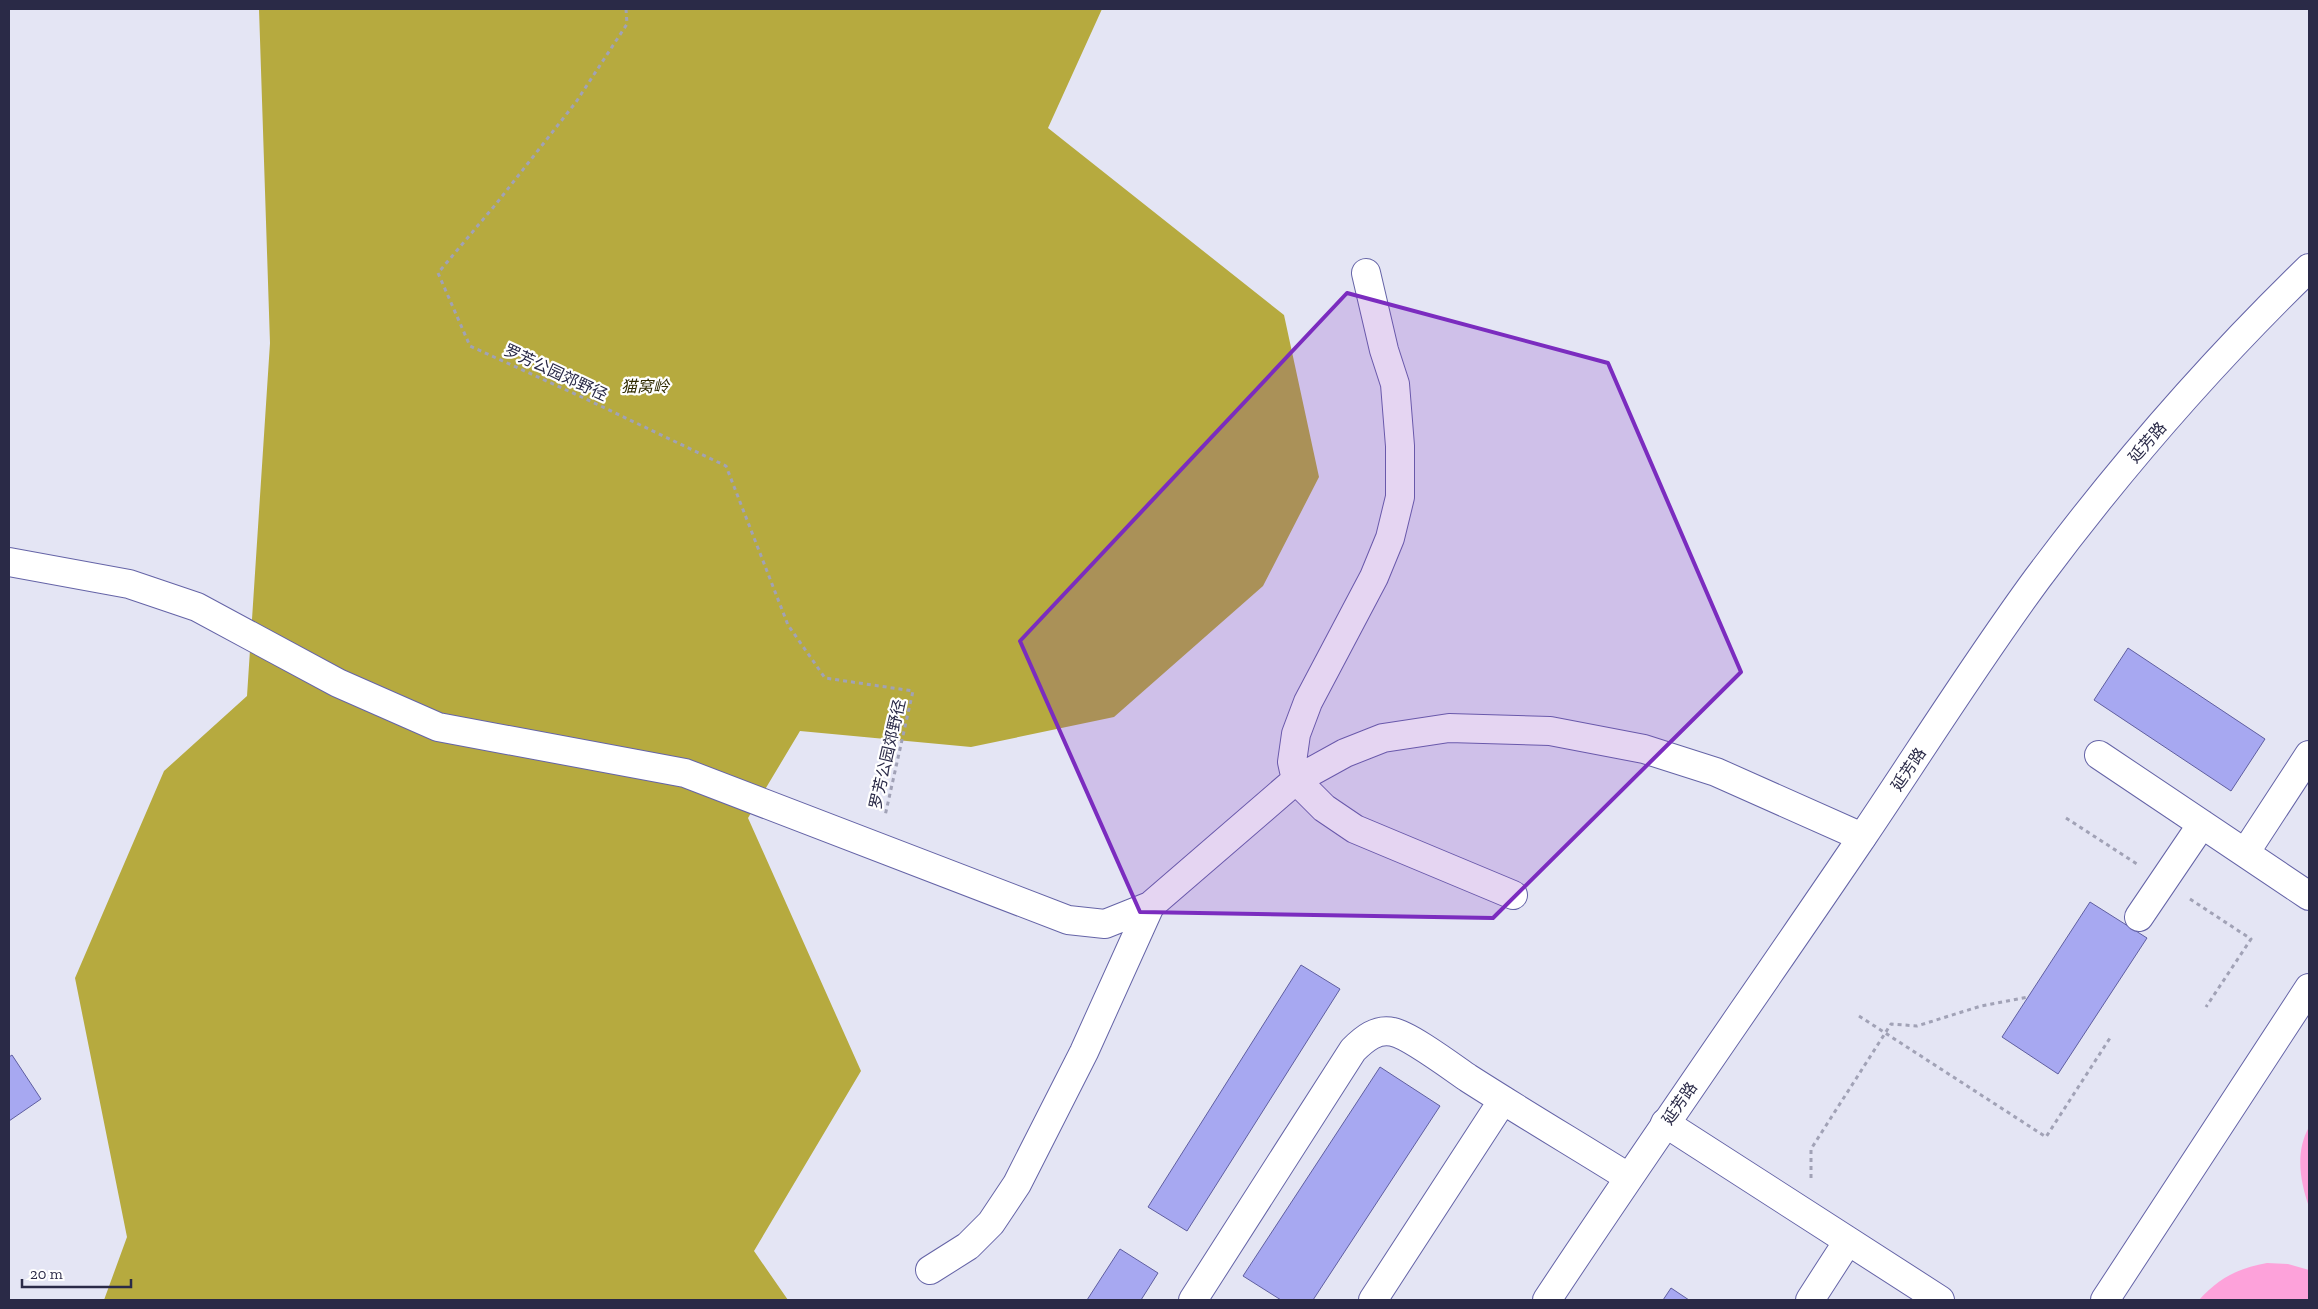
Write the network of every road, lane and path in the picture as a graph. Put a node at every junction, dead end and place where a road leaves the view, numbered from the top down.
1 (626, 9) edge
2 (2309, 268) edge
3 (1366, 273) dead end
4 (9, 562) edge
5 (2099, 755) dead end
6 (2309, 755) edge
7 (1296, 780) junction
8 (2202, 824) junction
9 (1862, 837) junction
10 (879, 846) junction
11 (2245, 853) junction
12 (1512, 895) dead end
13 (2309, 896) edge
14 (1150, 906) junction
15 (2139, 917) dead end
16 (2309, 988) edge
17 (2028, 997) dead end
18 (1859, 1016) dead end
19 (1886, 1033) junction
20 (2110, 1038) dead end
21 (1503, 1100) junction
22 (1665, 1123) junction
23 (1628, 1176) junction
24 (1812, 1218) junction
25 (1848, 1241) junction
26 (930, 1270) dead end
27 (1194, 1300) edge
28 (1373, 1300) edge
29 (1546, 1300) edge
30 (1810, 1300) edge
31 (1940, 1300) edge
32 (2105, 1300) edge

1 - 10 path, 罗芳公园郊野径
2 - 9 street, 延芳路
3 - 7 street
4 - 10 street
5 - 8 street
6 - 11 street
7 - 9 street
7 - 12 street
7 - 14 street
8 - 11 street
8 - 15 street
9 - 22 street, 延芳路
10 - 14 street
11 - 13 street
14 - 26 street
16 - 32 street
17 - 19 path
18 - 19 path
19 - 20 path
19 - 24 path
21 - 23 street
21 - 27 street
21 - 28 street
22 - 23 street, 延芳路
22 - 24 street
23 - 29 street, 延芳路
24 - 25 street
25 - 30 street
25 - 31 street

